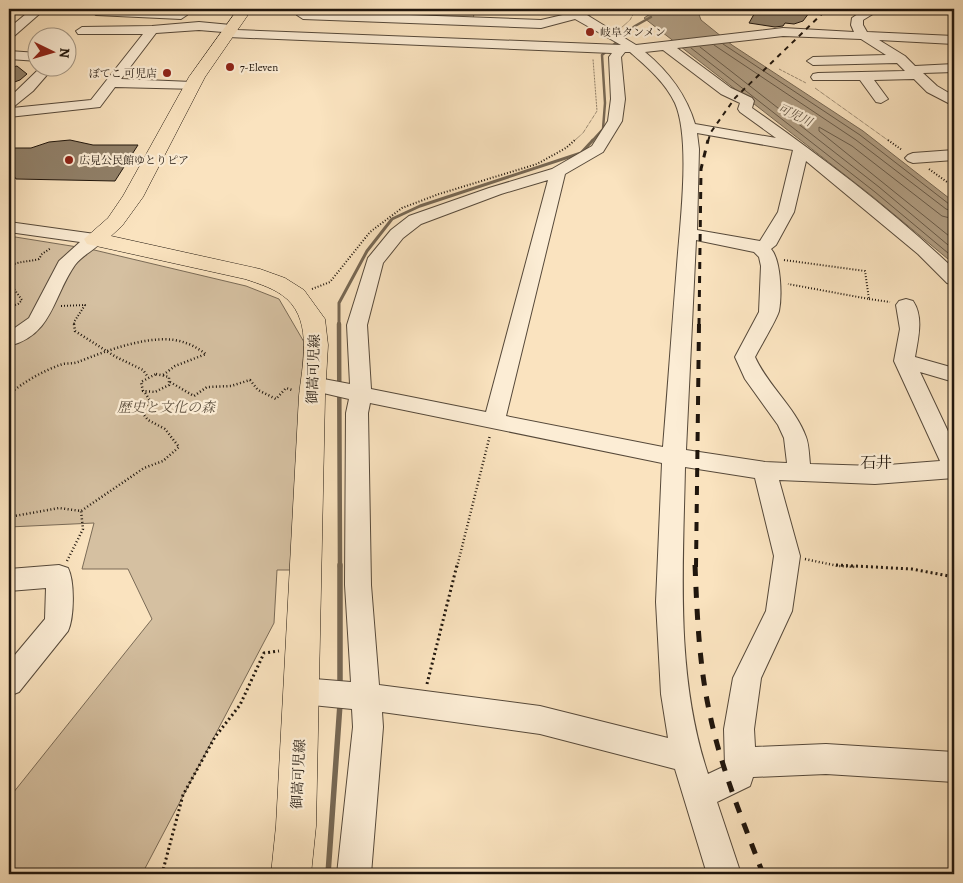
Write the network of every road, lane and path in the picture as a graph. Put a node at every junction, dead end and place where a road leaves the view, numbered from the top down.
1 (39, 9) edge
2 (481, 9) edge
3 (598, 9) edge
4 (636, 9) edge
5 (875, 9) edge
6 (102, 11) edge
7 (184, 12) edge
8 (304, 12) edge
9 (571, 12) edge
10 (359, 13) edge
11 (416, 14) edge
12 (478, 21) junction
13 (235, 23) edge
14 (541, 24) junction
15 (173, 27) junction
16 (152, 30) junction
17 (82, 31) junction
18 (9, 34) edge
19 (78, 35) edge
20 (863, 35) junction
21 (291, 36) junction
22 (406, 40) junction
23 (954, 40) edge
24 (620, 43) junction
25 (533, 46) junction
26 (670, 46) junction
27 (596, 48) junction
28 (832, 49) dead end
29 (9, 55) edge
30 (28, 56) edge
31 (900, 59) junction
32 (840, 60) junction
33 (813, 61) dead end
34 (954, 68) edge
35 (779, 69) dead end
36 (916, 72) junction
37 (864, 76) junction
38 (818, 77) dead end
39 (38, 78) edge
40 (111, 83) junction
41 (192, 86) junction
42 (881, 99) dead end
43 (954, 102) edge
44 (9, 105) edge
45 (9, 113) edge
46 (689, 127) junction
47 (799, 148) junction
48 (952, 157) edge
49 (914, 158) junction
50 (558, 172) junction
51 (954, 187) edge
52 (9, 227) edge
53 (688, 233) junction
54 (95, 239) junction
55 (50, 248) dead end
56 (764, 253) junction
57 (9, 266) edge
58 (954, 279) edge
59 (770, 281) junction
60 (9, 282) edge
61 (296, 295) junction
62 (869, 299) junction
63 (906, 305) joint
64 (55, 306) dead end
65 (9, 307) edge
66 (9, 340) edge
67 (105, 350) junction
68 (904, 361) junction
69 (162, 375) junction
70 (954, 375) edge
71 (148, 377) junction
72 (170, 382) junction
73 (313, 390) junction
74 (144, 391) junction
75 (9, 394) edge
76 (361, 394) junction
77 (494, 422) junction
78 (674, 458) junction
79 (954, 468) edge
80 (765, 471) junction
81 (800, 473) junction
82 (81, 511) junction
83 (9, 517) edge
84 (787, 556) junction
85 (59, 576) junction
86 (954, 577) edge
87 (9, 580) edge
88 (302, 648) junction
89 (11, 678) edge
90 (337, 695) junction
91 (422, 703) junction
92 (687, 757) junction
93 (741, 762) junction
94 (954, 767) edge
95 (699, 795) junction
96 (162, 874) edge
97 (291, 874) edge
98 (354, 874) edge
99 (724, 874) edge

1 - 18 street
2 - 12 street
3 - 9 street
4 - 24 path
5 - 20 street
6 - 7 street
6 - 17 street
7 - 15 street
8 - 10 street
8 - 21 street
9 - 14 street
9 - 24 street
10 - 11 street
11 - 12 street
11 - 22 street
12 - 14 street
13 - 15 street
13 - 21 street
13 - 41 main road
14 - 25 street
15 - 16 street
16 - 17 street
16 - 40 street
17 - 19 street
20 - 23 street
20 - 26 street
20 - 31 street
21 - 22 street
22 - 25 street
24 - 26 street
24 - 27 street
24 - 46 street
24 - 50 street
25 - 27 street
26 - 47 street
27 - 61 path
28 - 32 street
29 - 30 street
31 - 32 street
31 - 36 street
32 - 33 street
34 - 36 street
35 - 49 path
36 - 37 street
36 - 43 street
37 - 38 street
37 - 42 street
39 - 44 street
40 - 41 street
40 - 45 street
41 - 54 main road
46 - 47 street
46 - 53 street
47 - 56 street
47 - 58 street
48 - 49 street
49 - 51 path
50 - 76 street
50 - 77 street
52 - 54 street
53 - 56 street
53 - 78 street
54 - 61 main road, 御嵩可児線
54 - 66 street
55 - 57 path
56 - 59 street
56 - 62 path
59 - 62 path
59 - 81 street
60 - 65 path
61 - 73 main road, 御嵩可児線
62 - 63 path
63 - 68 street
64 - 67 path
67 - 69 path
67 - 71 path
67 - 75 path
68 - 70 street
68 - 79 street
69 - 71 path
69 - 72 path
71 - 74 path
72 - 73 path
72 - 74 path
73 - 76 street
73 - 88 main road, 御嵩可児線
74 - 82 path
76 - 77 street
76 - 90 street
77 - 78 street
77 - 91 path
78 - 80 street
78 - 92 street
79 - 81 street
80 - 81 street
80 - 84 street
82 - 83 path
82 - 85 path
84 - 86 path
84 - 93 street
85 - 87 street
85 - 89 street
88 - 90 main road, 御嵩可児線
88 - 96 path
90 - 91 street
90 - 97 main road, 御嵩可児線
90 - 98 street
91 - 92 street
92 - 95 street
93 - 94 street
93 - 95 street
95 - 99 street

